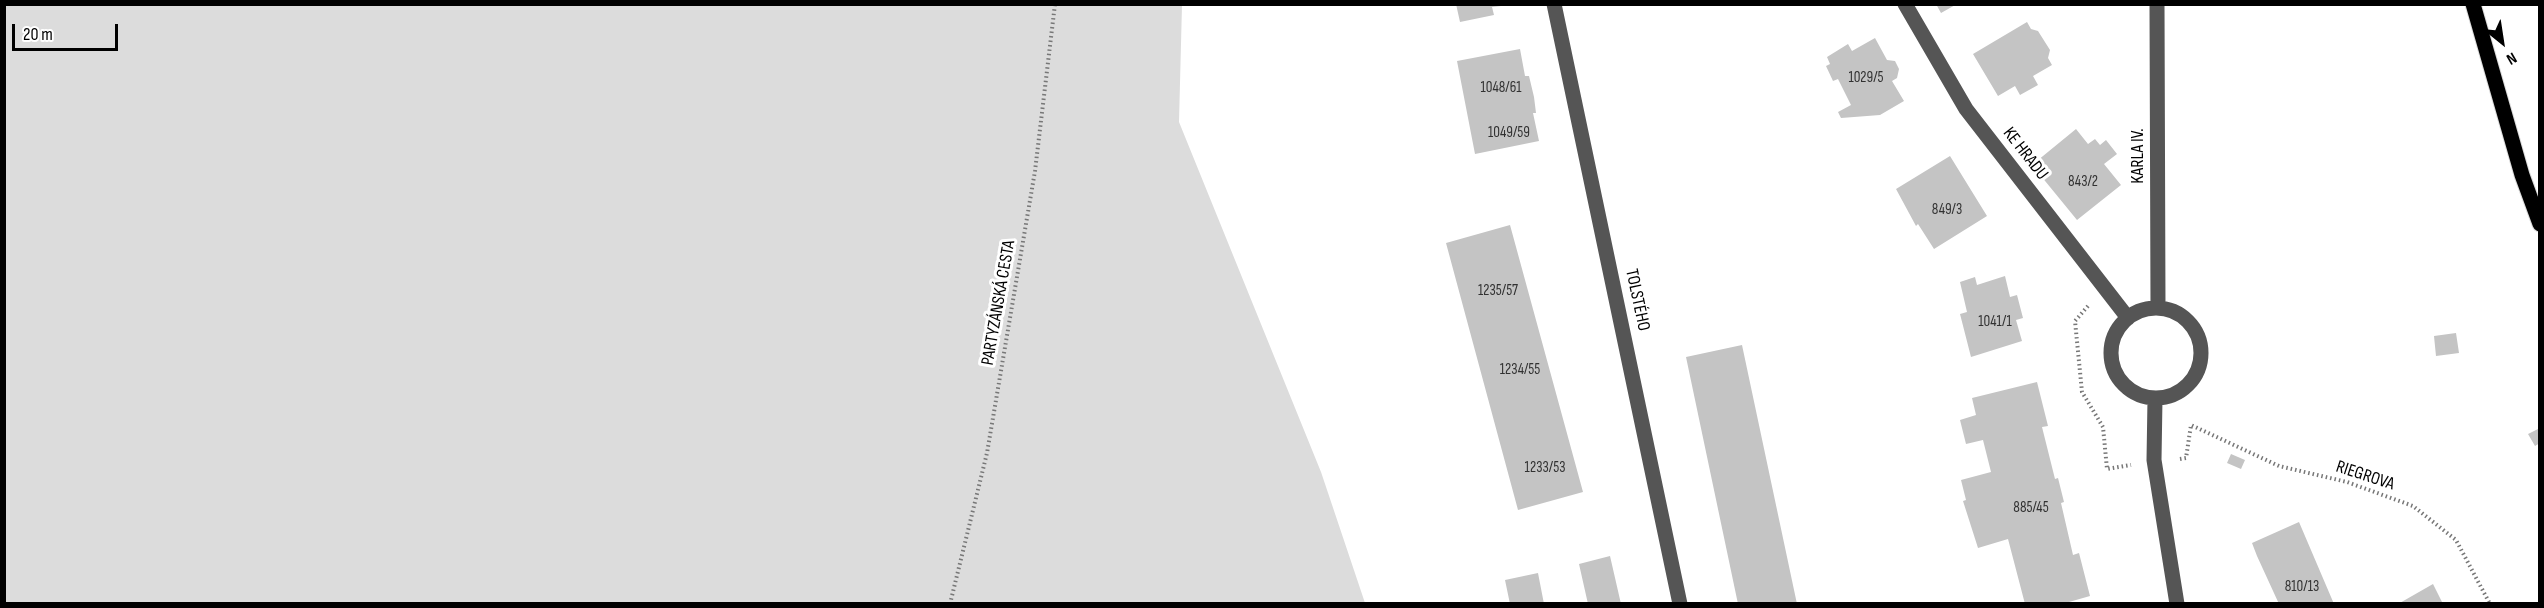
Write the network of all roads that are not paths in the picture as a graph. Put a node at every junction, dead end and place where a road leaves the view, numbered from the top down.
1 (1554, 4) edge
2 (1905, 4) edge
3 (2157, 4) edge
4 (2473, 4) edge
5 (2540, 224) edge
6 (2158, 308) junction
7 (2127, 318) junction
8 (2155, 399) junction
9 (1680, 603) edge
10 (2177, 603) edge

1 - 9 street, TOLSTÉHO
2 - 7 street, KE HRADU
3 - 6 street, KARLA IV.
4 - 5 main road
6 - 7 street
6 - 8 street
7 - 8 street
8 - 10 street

